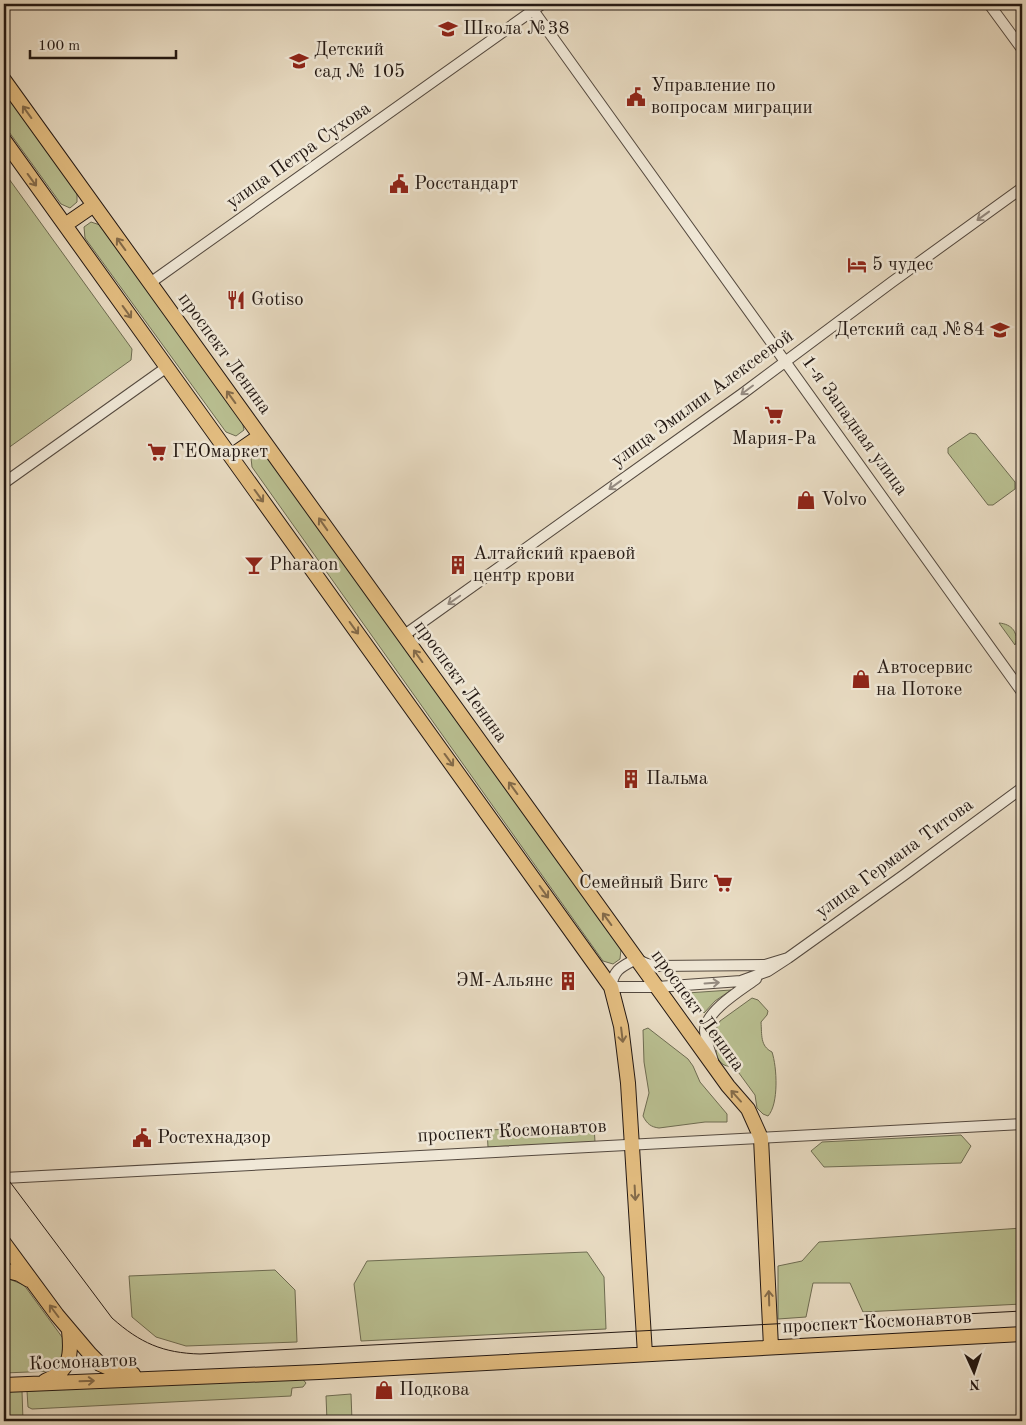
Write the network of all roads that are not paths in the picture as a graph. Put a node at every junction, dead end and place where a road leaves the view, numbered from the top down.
1 (989, 4) edge
2 (538, 7) edge
3 (1022, 49) edge
4 (4, 80) edge
5 (4, 140) edge
6 (1022, 188) edge
7 (94, 205) junction
8 (65, 225) junction
9 (150, 283) junction
10 (786, 361) junction
11 (167, 367) junction
12 (260, 436) junction
13 (231, 456) junction
14 (4, 483) edge
15 (403, 636) junction
16 (1022, 692) edge
17 (1022, 788) edge
18 (788, 958) junction
19 (636, 959) junction
20 (768, 970) junction
21 (611, 987) junction
22 (657, 987) junction
23 (715, 1069) junction
24 (1022, 1124) edge
25 (760, 1138) junction
26 (632, 1145) junction
27 (4, 1178) edge
28 (4, 1243) edge
29 (4, 1270) edge
30 (34, 1284) junction
31 (69, 1331) junction
32 (1022, 1334) edge
33 (771, 1347) junction
34 (644, 1354) junction
35 (164, 1378) junction
36 (40, 1383) junction
37 (4, 1385) edge

1 - 3 street
2 - 9 street, улица Петра Сухова
2 - 10 street, 1-я Западная улица
7 -> 4 main road, проспект Ленина
5 -> 8 main road
6 -> 10 street, улица Эмилии Алексеевой
7 - 8 main road
9 -> 7 main road, проспект Ленина
8 -> 11 main road
12 -> 9 main road, проспект Ленина
10 -> 15 street, улица Эмилии Алексеевой
10 - 16 street, 1-я Западная улица
11 - 13 main road
11 - 14 street
12 - 13 main road
15 -> 12 main road, проспект Ленина
13 -> 21 main road
19 -> 15 main road, проспект Ленина
17 - 18 street, улица Германа Титова
18 - 19 street
18 - 20 street
19 - 21 street
19 - 22 main road, проспект Ленина
22 -> 20 street
20 - 23 street
21 - 22 street
21 -> 26 main road
22 - 23 main road, проспект Ленина
25 -> 23 main road, проспект Ленина
24 - 25 street, проспект Космонавтов
25 - 26 street, проспект Космонавтов
33 -> 25 main road, проспект Ленина
26 - 27 street, проспект Космонавтов
26 -> 34 main road
28 - 30 main road
29 - 30 main road
31 -> 30 main road
31 - 35 main road
31 - 36 main road
32 - 33 main road, проспект Космонавтов
33 - 34 main road, проспект Космонавтов
34 - 35 main road, проспект Космонавтов
36 -> 35 main road, Космонавтов
36 - 37 main road, Космонавтов

